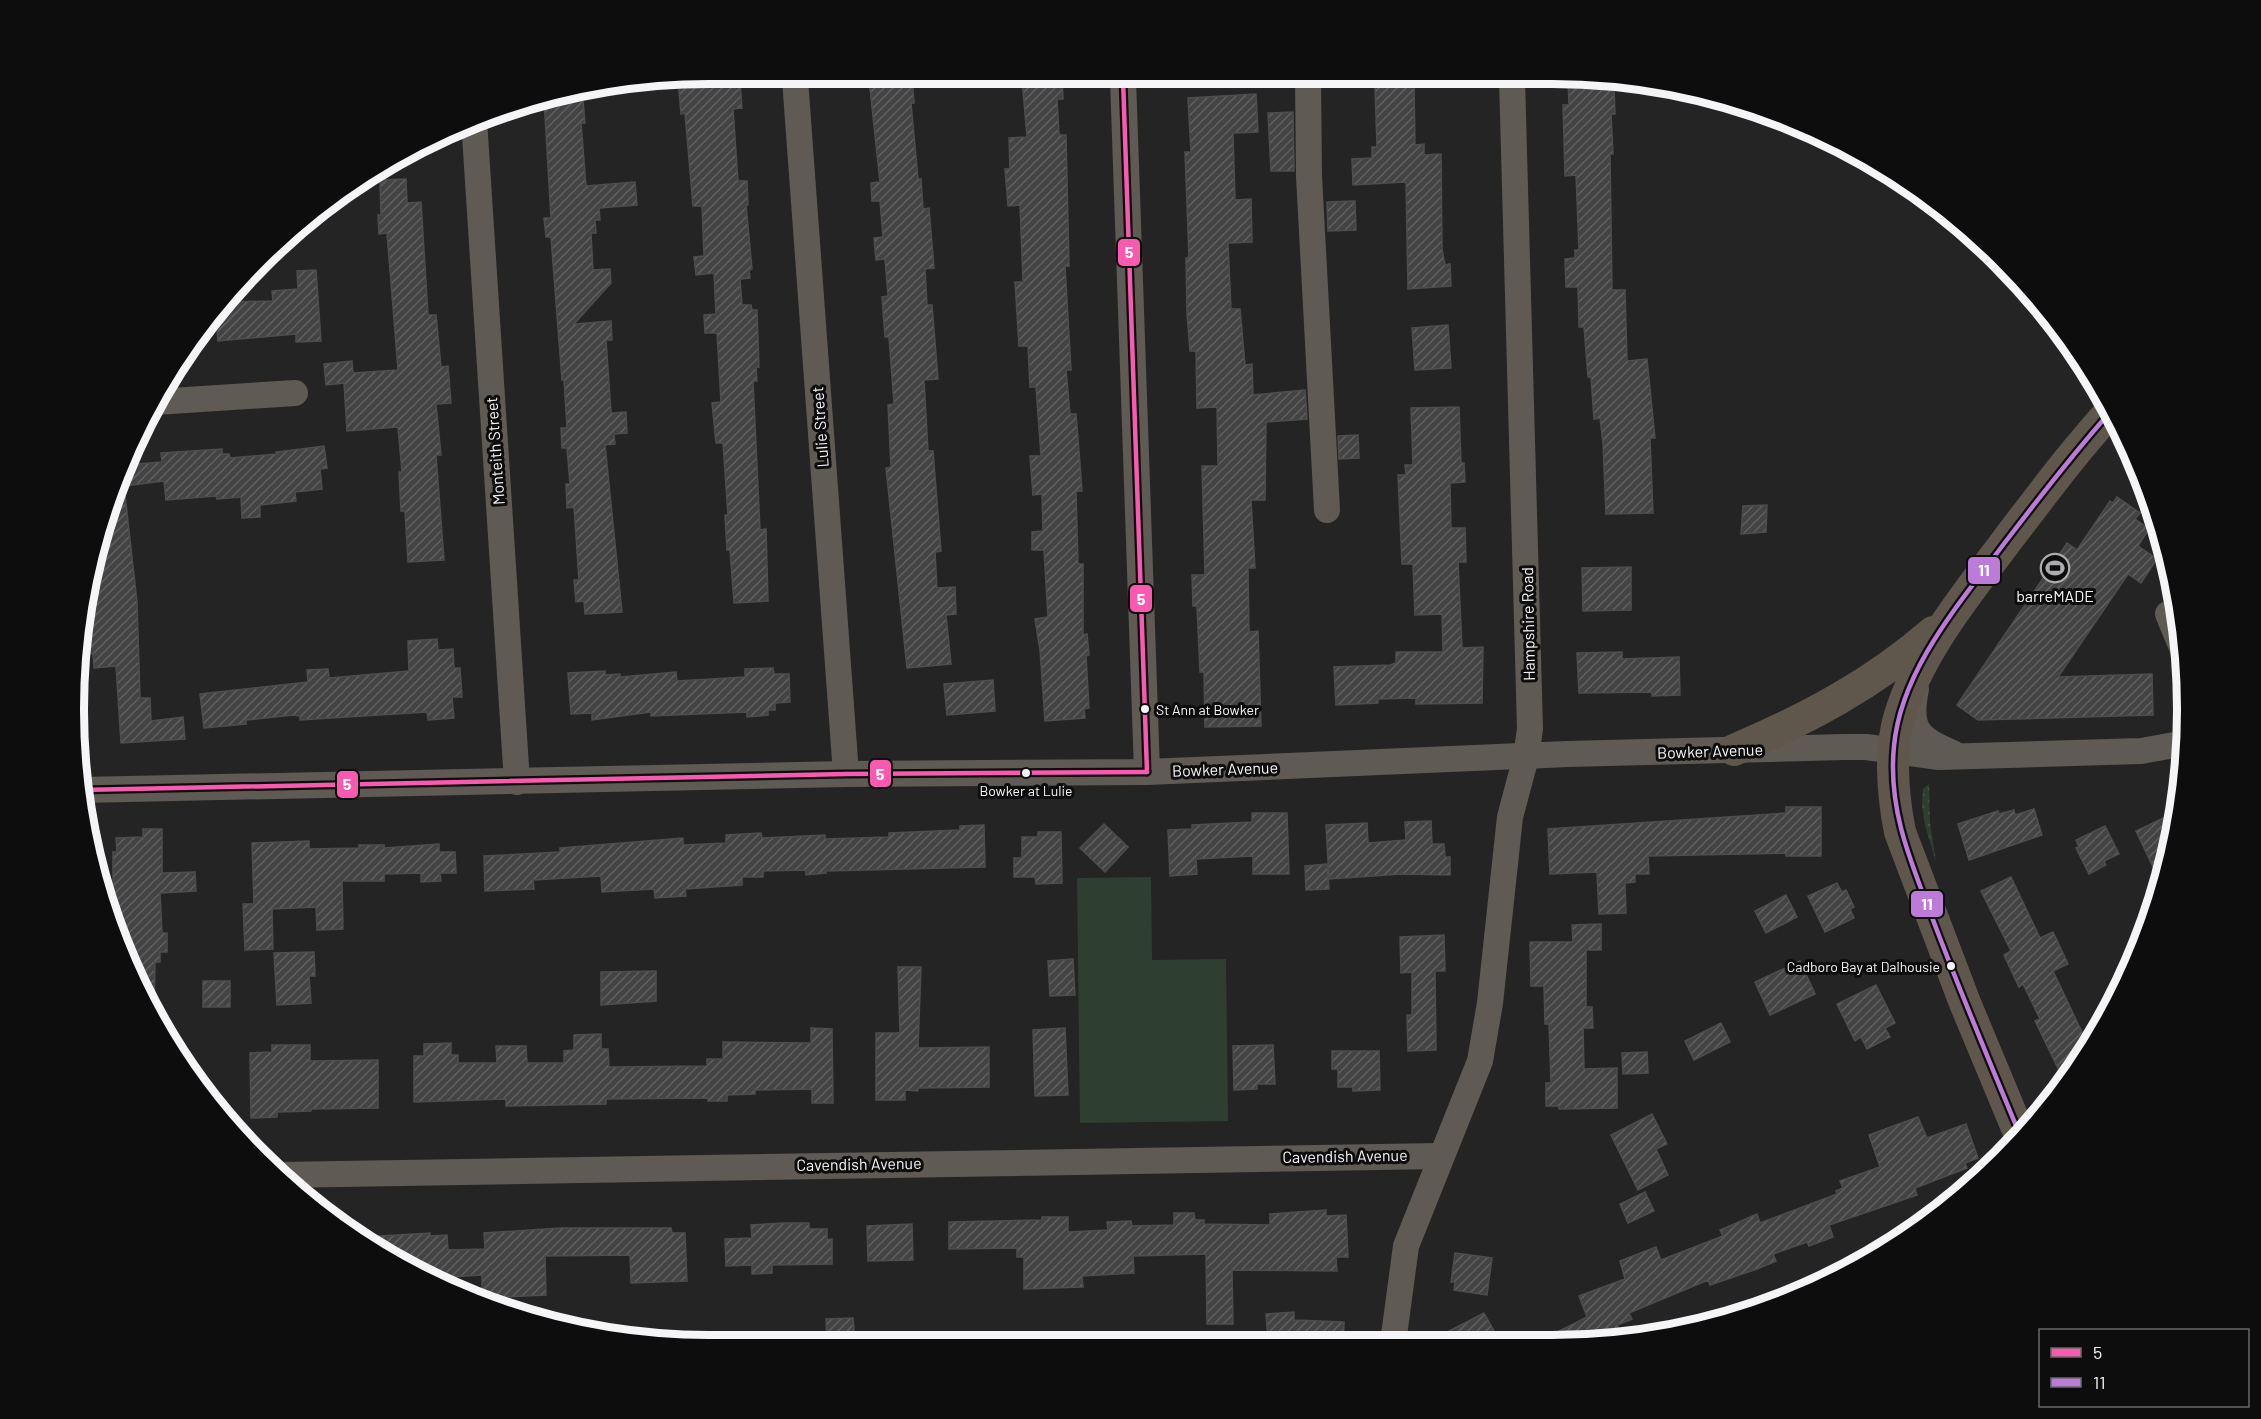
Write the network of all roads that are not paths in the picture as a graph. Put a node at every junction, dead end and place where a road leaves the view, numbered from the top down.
1 (795, 84) edge
2 (1123, 84) edge
3 (1308, 84) edge
4 (1512, 84) edge
5 (475, 130) edge
6 (295, 393) dead end
7 (166, 401) edge
8 (2105, 419) edge
9 (1327, 510) dead end
10 (2168, 614) dead end
11 (1948, 620) junction
12 (2171, 621) edge
13 (1919, 673) junction
14 (2176, 745) edge
15 (1734, 750) junction
16 (1894, 751) junction
17 (1962, 756) junction
18 (1526, 757) junction
19 (1147, 772) junction
20 (846, 774) junction
21 (517, 782) junction
22 (89, 790) edge
23 (2017, 1127) edge
24 (1440, 1156) junction
25 (291, 1175) edge
26 (1393, 1335) edge

1 - 20 street, Lulie Street
2 - 19 street
3 - 9 street
4 - 18 street, Hampshire Road
5 - 21 street, Monteith Street
6 - 7 street
8 - 11 main road
10 - 12 street
11 - 13 main road
11 - 15 main road
13 - 16 main road
13 - 17 street
14 - 17 street, Bowker Avenue
15 - 16 street, Bowker Avenue
15 - 18 street, Bowker Avenue
16 - 17 street, Bowker Avenue
16 - 23 main road
18 - 19 street, Bowker Avenue
18 - 24 street, Hampshire Road
19 - 20 street, Bowker Avenue
20 - 21 street, Bowker Avenue
21 - 22 street, Bowker Avenue
24 - 25 street, Cavendish Avenue
24 - 26 street, Hampshire Road

